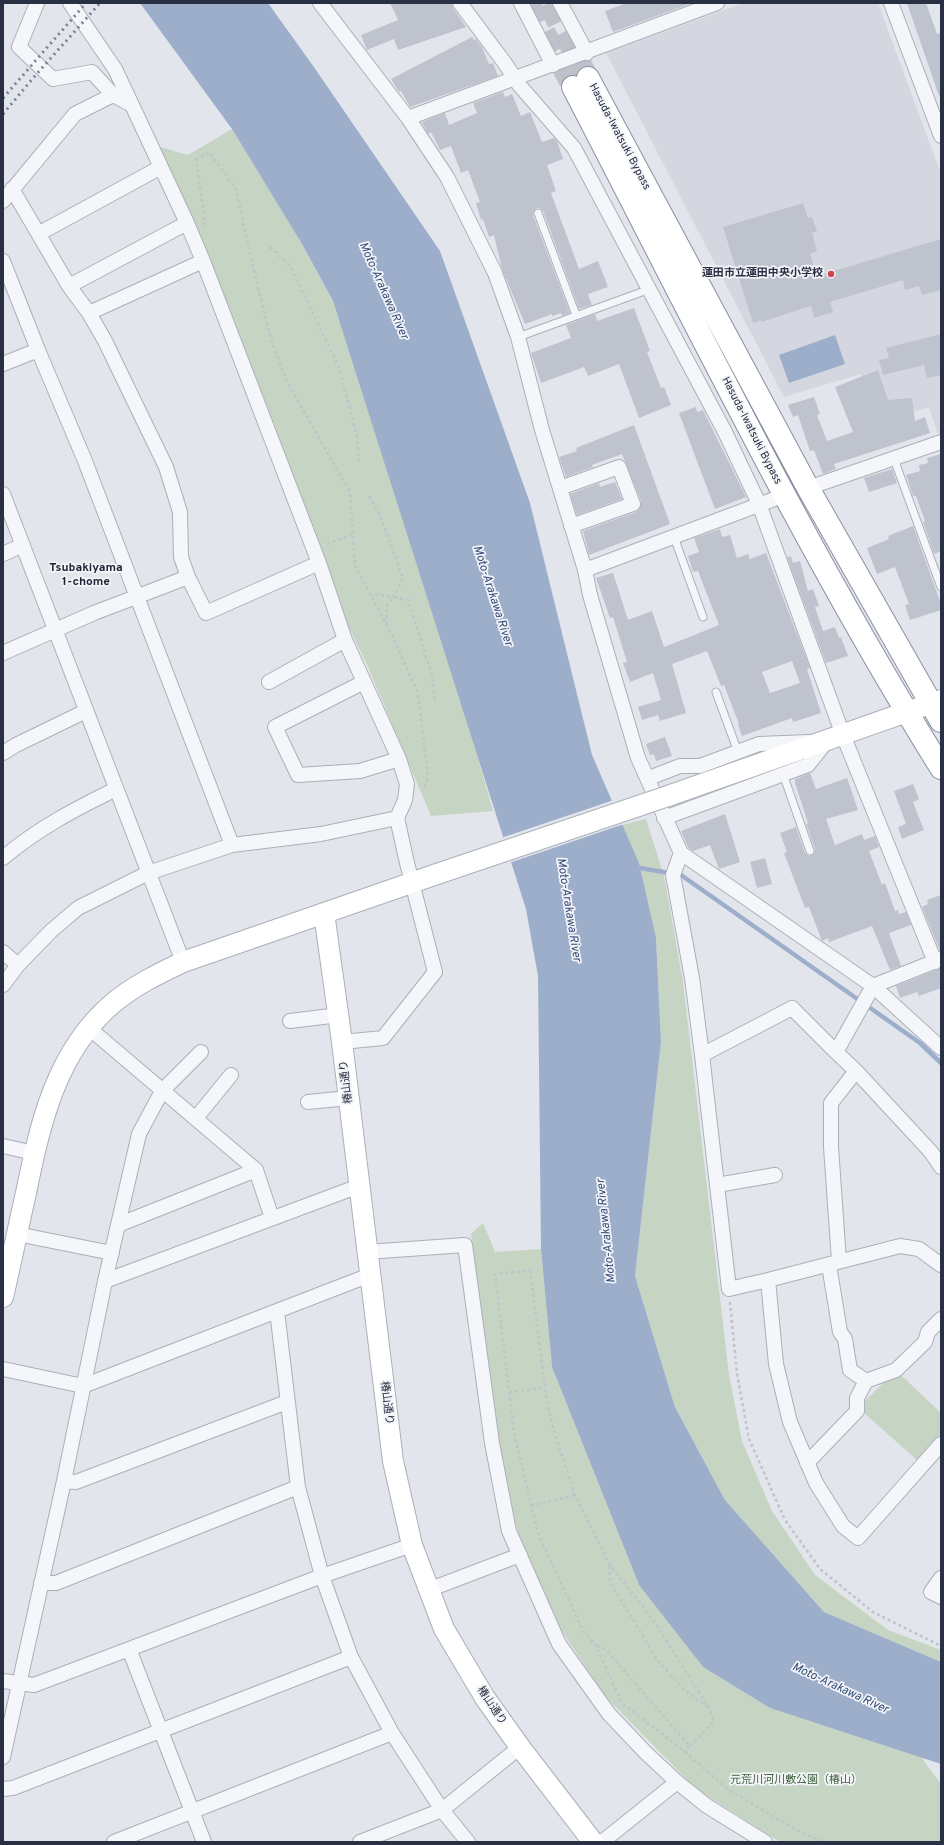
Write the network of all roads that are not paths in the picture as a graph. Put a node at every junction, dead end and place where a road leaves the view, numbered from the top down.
1 (37, 3) edge
2 (70, 3) edge
3 (320, 3) edge
4 (460, 3) edge
5 (520, 3) edge
6 (560, 3) edge
7 (717, 3) edge
8 (891, 3) edge
9 (587, 53) junction
10 (553, 65) junction
11 (515, 78) junction
12 (113, 95) junction
13 (132, 105) junction
14 (408, 118) junction
15 (941, 136) edge
16 (161, 167) junction
17 (12, 189) junction
18 (3, 201) edge
19 (538, 213) dead end
20 (193, 225) junction
21 (40, 233) junction
22 (3, 261) edge
23 (203, 261) junction
24 (69, 286) junction
25 (650, 289) junction
26 (88, 313) junction
27 (576, 315) junction
28 (518, 337) junction
29 (38, 350) junction
30 (3, 364) edge
31 (941, 442) edge
32 (894, 459) junction
33 (560, 488) junction
34 (808, 488) junction
35 (3, 494) edge
36 (785, 495) junction
37 (759, 504) junction
38 (571, 526) junction
39 (674, 537) junction
40 (23, 545) junction
41 (3, 554) edge
42 (316, 556) junction
43 (585, 570) junction
44 (188, 577) junction
45 (941, 587) edge
46 (137, 597) junction
47 (703, 617) dead end
48 (55, 630) junction
49 (345, 640) junction
50 (3, 653) edge
51 (269, 682) dead end
52 (364, 682) junction
53 (716, 692) dead end
54 (937, 708) edge
55 (86, 711) junction
56 (906, 712) junction
57 (835, 738) junction
58 (738, 752) junction
59 (3, 753) edge
60 (399, 759) junction
61 (941, 768) edge
62 (784, 774) junction
63 (648, 778) junction
64 (116, 789) junction
65 (398, 818) junction
66 (664, 818) junction
67 (232, 845) junction
68 (810, 851) dead end
69 (681, 853) junction
70 (3, 858) edge
71 (148, 873) junction
72 (412, 883) junction
73 (324, 913) junction
74 (3, 952) edge
75 (938, 960) edge
76 (183, 962) junction
77 (18, 965) junction
78 (3, 985) edge
79 (873, 986) junction
80 (339, 1015) junction
81 (290, 1021) dead end
82 (89, 1028) junction
83 (342, 1042) junction
84 (941, 1048) edge
85 (201, 1052) dead end
86 (836, 1052) junction
87 (702, 1055) junction
88 (856, 1071) junction
89 (231, 1075) dead end
90 (162, 1090) junction
91 (349, 1098) junction
92 (308, 1102) dead end
93 (196, 1118) junction
94 (3, 1146) edge
95 (34, 1153) junction
96 (941, 1167) edge
97 (256, 1170) junction
98 (775, 1175) dead end
99 (717, 1185) junction
100 (359, 1186) junction
101 (272, 1218) junction
102 (118, 1225) junction
103 (17, 1234) junction
104 (367, 1252) junction
105 (112, 1253) junction
106 (834, 1263) junction
107 (941, 1264) edge
108 (370, 1275) junction
109 (768, 1280) junction
110 (105, 1281) junction
111 (3, 1297) edge
112 (277, 1311) junction
113 (941, 1319) edge
114 (3, 1369) edge
115 (866, 1381) junction
116 (83, 1386) junction
117 (287, 1402) junction
118 (940, 1448) edge
119 (807, 1464) junction
120 (64, 1481) junction
121 (298, 1487) junction
122 (412, 1545) junction
123 (520, 1555) junction
124 (322, 1576) junction
125 (941, 1578) edge
126 (41, 1583) junction
127 (428, 1590) junction
128 (941, 1596) edge
129 (129, 1649) junction
130 (351, 1657) junction
131 (3, 1681) edge
132 (18, 1684) junction
133 (161, 1731) junction
134 (392, 1733) junction
135 (520, 1748) junction
136 (3, 1757) edge
137 (677, 1782) junction
138 (3, 1789) edge
139 (442, 1810) junction
140 (192, 1812) junction
141 (746, 1838) edge
142 (114, 1842) edge
143 (204, 1842) edge
144 (360, 1842) edge
145 (468, 1842) edge
146 (593, 1842) edge
147 (602, 1842) edge
148 (765, 1842) edge

1 - 12 street
2 - 13 street
3 - 14 street
4 - 11 street
5 - 10 street
6 - 9 street
7 - 9 street
8 - 15 street
9 - 10 street
10 - 11 street
11 - 14 street
11 - 25 street
12 - 13 street
12 - 17 street
13 - 16 street
14 - 28 street
16 - 20 street
16 - 21 street
17 - 18 street
17 - 21 street
19 - 27 lane
20 - 23 street
20 - 24 street
21 - 24 street
22 - 29 street
23 - 26 street
23 - 42 street
24 - 26 street
25 - 27 lane
25 - 37 street
26 - 44 street
27 - 28 lane
28 - 33 street
29 - 30 street
29 - 46 street
31 - 32 street
32 - 34 street
32 - 45 lane
33 - 38 street
33 - 38 street
34 - 36 highway, Hasuda-Iwatsuki Bypass
34 - 54 highway, Hasuda-Iwatsuki Bypass
35 - 40 street
36 - 37 street
36 - 56 highway, Hasuda-Iwatsuki Bypass
37 - 39 street
37 - 57 street
38 - 43 street
39 - 43 street
39 - 47 lane
40 - 41 street
40 - 48 street
42 - 44 street
42 - 49 street
43 - 63 street
44 - 46 street
46 - 48 street
46 - 67 street
48 - 50 street
48 - 55 street
49 - 51 street
49 - 52 street
52 - 60 street
52 - 60 street
53 - 58 lane
54 - 56 street
55 - 59 street
55 - 64 street
56 - 57 street
56 - 61 highway, Hasuda-Iwatsuki Bypass
57 - 58 street
57 - 62 street
57 - 72 street, bridge
57 - 75 street
58 - 63 street
60 - 65 street
62 - 66 street
62 - 68 lane
63 - 66 street
64 - 70 street
64 - 71 street
65 - 67 street
65 - 72 street
66 - 69 street
67 - 71 street
69 - 79 street
69 - 87 street
71 - 76 street
71 - 77 street
72 - 73 street
72 - 83 street
73 - 76 street
73 - 80 street, 椿山通り
74 - 77 street
75 - 79 street
76 - 82 street
77 - 78 street
79 - 84 street
79 - 86 street
80 - 81 street
80 - 83 street, 椿山通り
82 - 90 street
82 - 95 street
83 - 91 street, 椿山通り
85 - 90 street
86 - 87 street
86 - 88 street
87 - 99 street
88 - 96 street
88 - 106 street
89 - 93 street
90 - 93 street
90 - 102 street
91 - 92 street
91 - 100 street, 椿山通り
93 - 97 street
94 - 95 street
95 - 103 street
97 - 101 street
97 - 102 street
98 - 99 street
99 - 109 street
100 - 101 street
100 - 104 street, 椿山通り
101 - 110 street
102 - 105 street
103 - 105 street
103 - 111 street
104 - 108 street, 椿山通り
104 - 123 street
105 - 110 street
106 - 107 street
106 - 109 street
106 - 115 street
108 - 112 street
108 - 122 street, 椿山通り
109 - 119 street
110 - 116 street
112 - 116 street
112 - 117 street
113 - 115 street
114 - 116 street
115 - 119 street
116 - 120 street
117 - 120 street
117 - 121 street
118 - 119 street
120 - 126 street
121 - 124 street
121 - 126 street
122 - 124 street
122 - 127 street, 椿山通り
123 - 127 street
123 - 137 street
124 - 129 street
124 - 130 street
125 - 128 street
126 - 132 street
127 - 135 street, 椿山通り
129 - 132 street
129 - 133 street
130 - 133 street
130 - 134 street
131 - 132 street
132 - 136 street
133 - 138 street
133 - 140 street
134 - 139 street
134 - 140 street
135 - 139 street
135 - 146 street, 椿山通り
137 - 141 street
137 - 147 street
139 - 144 street
139 - 145 street
140 - 142 street
140 - 143 street
141 - 148 street

